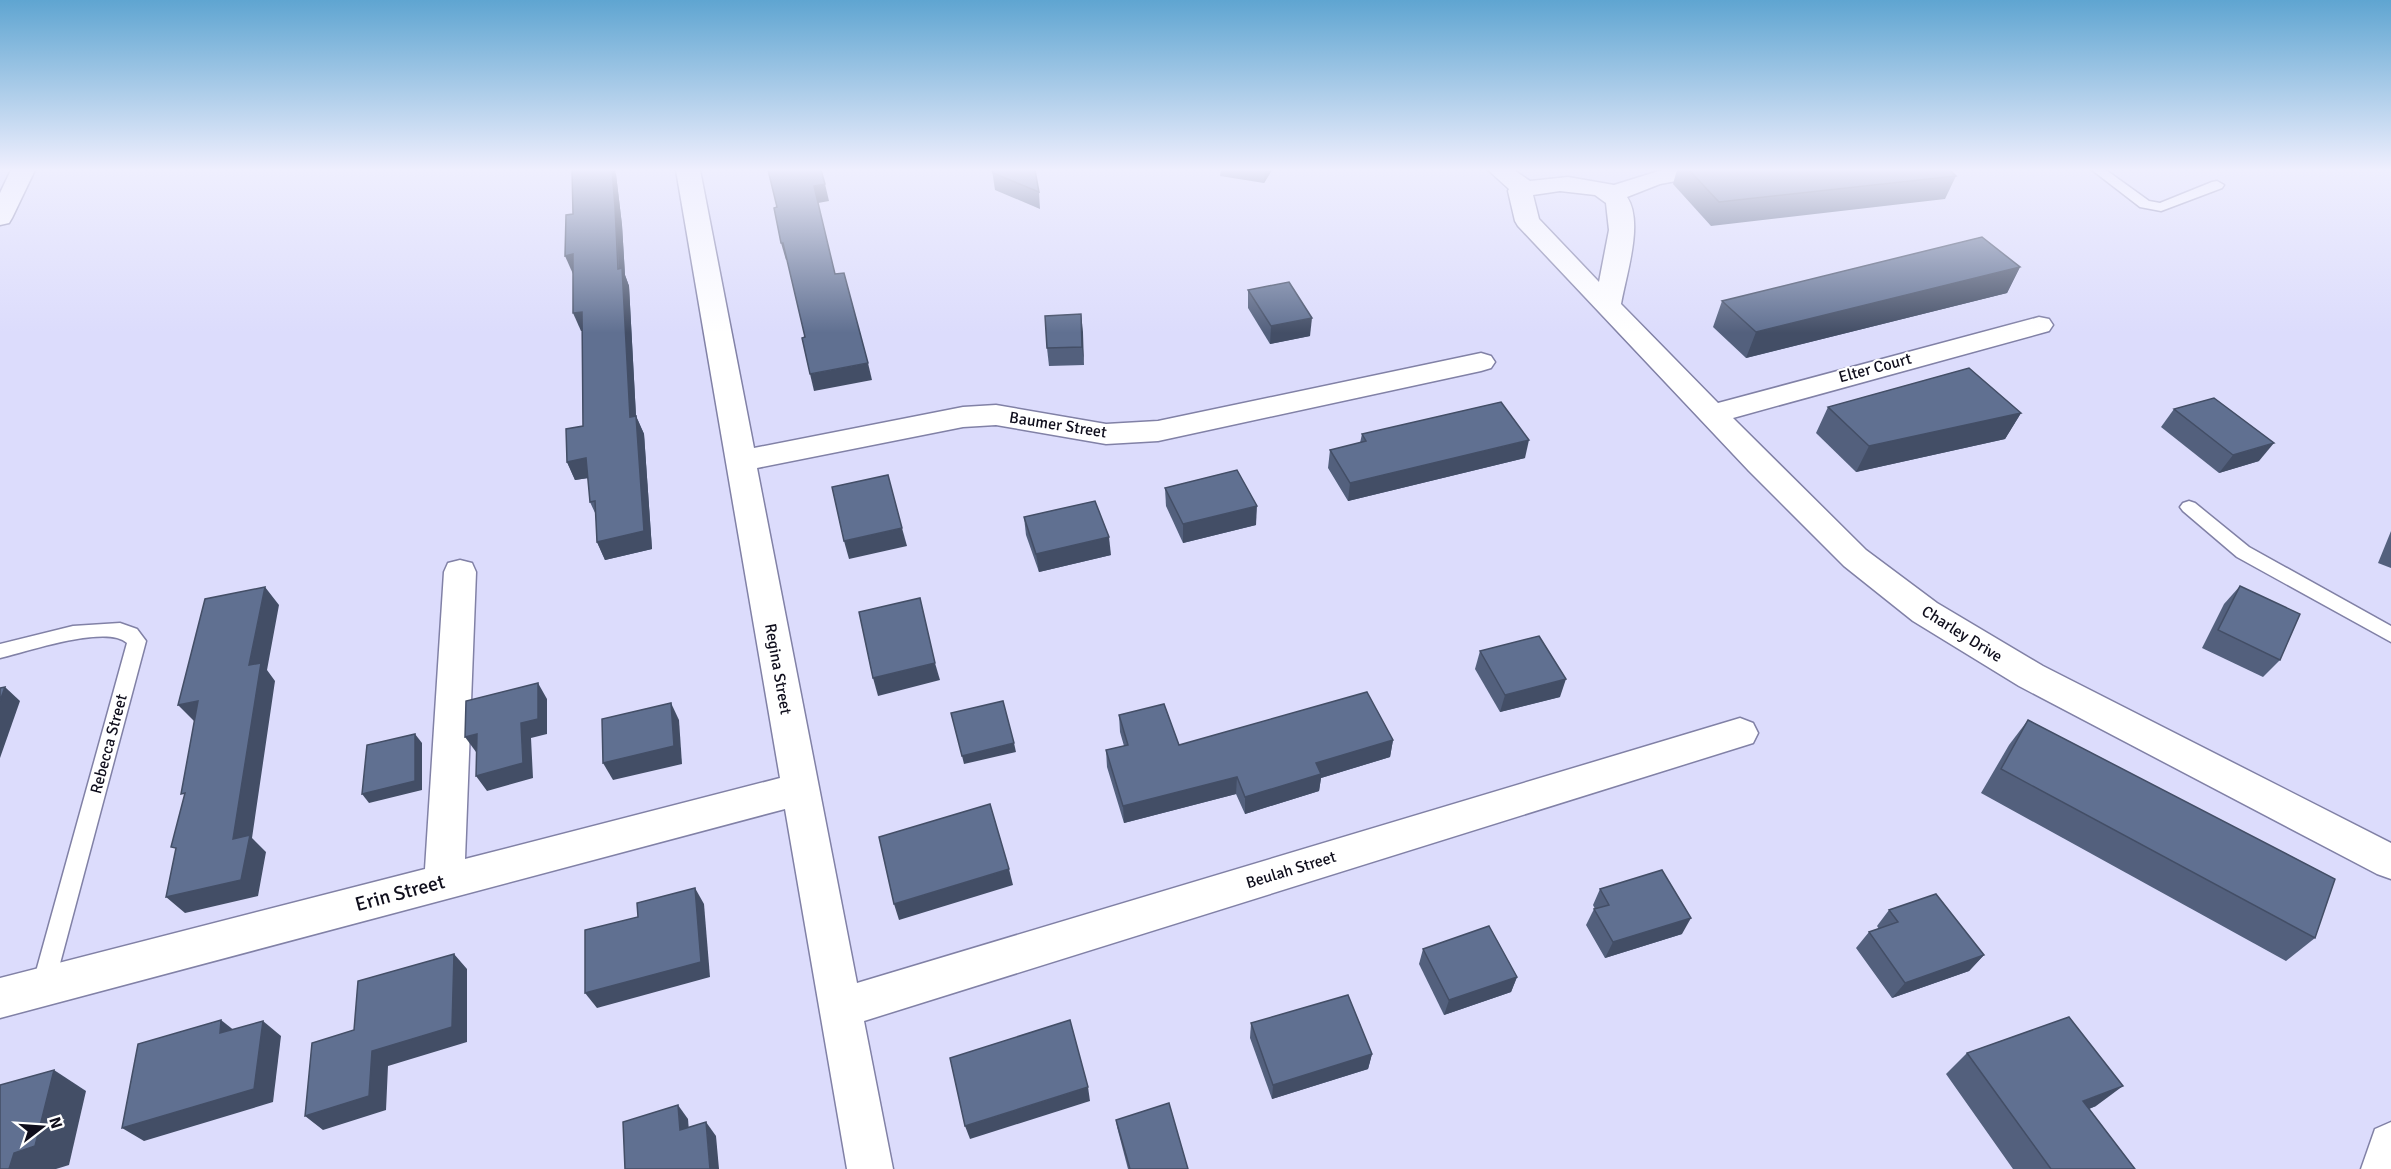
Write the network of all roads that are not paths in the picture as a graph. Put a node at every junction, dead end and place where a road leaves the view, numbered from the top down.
1 (698, 225) edge
2 (1530, 225) edge
3 (1620, 225) edge
4 (1607, 305) junction
5 (2039, 325) dead end
6 (1481, 362) dead end
7 (1712, 414) junction
8 (740, 461) junction
9 (2189, 507) dead end
10 (460, 572) dead end
11 (2391, 635) edge
12 (0, 651) edge
13 (1740, 733) dead end
14 (800, 789) junction
15 (2391, 862) edge
16 (444, 882) junction
17 (43, 986) junction
18 (0, 998) edge
19 (841, 1008) junction
20 (2391, 1145) edge
21 (870, 1169) edge
22 (2384, 1169) edge

1 - 8 street, Regina Street
2 - 4 street, Charley Drive
3 - 4 street
4 - 7 street, Charley Drive
5 - 7 street, Elter Court
6 - 8 street, Baumer Street
7 - 15 street, Charley Drive
8 - 14 street, Regina Street
9 - 11 lane
10 - 16 street
12 - 17 lane, Rebecca Street
13 - 19 street, Beulah Street
14 - 16 street, Erin Street
14 - 19 street, Regina Street
16 - 17 street, Erin Street
17 - 18 street, Erin Street
19 - 21 street, Regina Street
20 - 22 street

